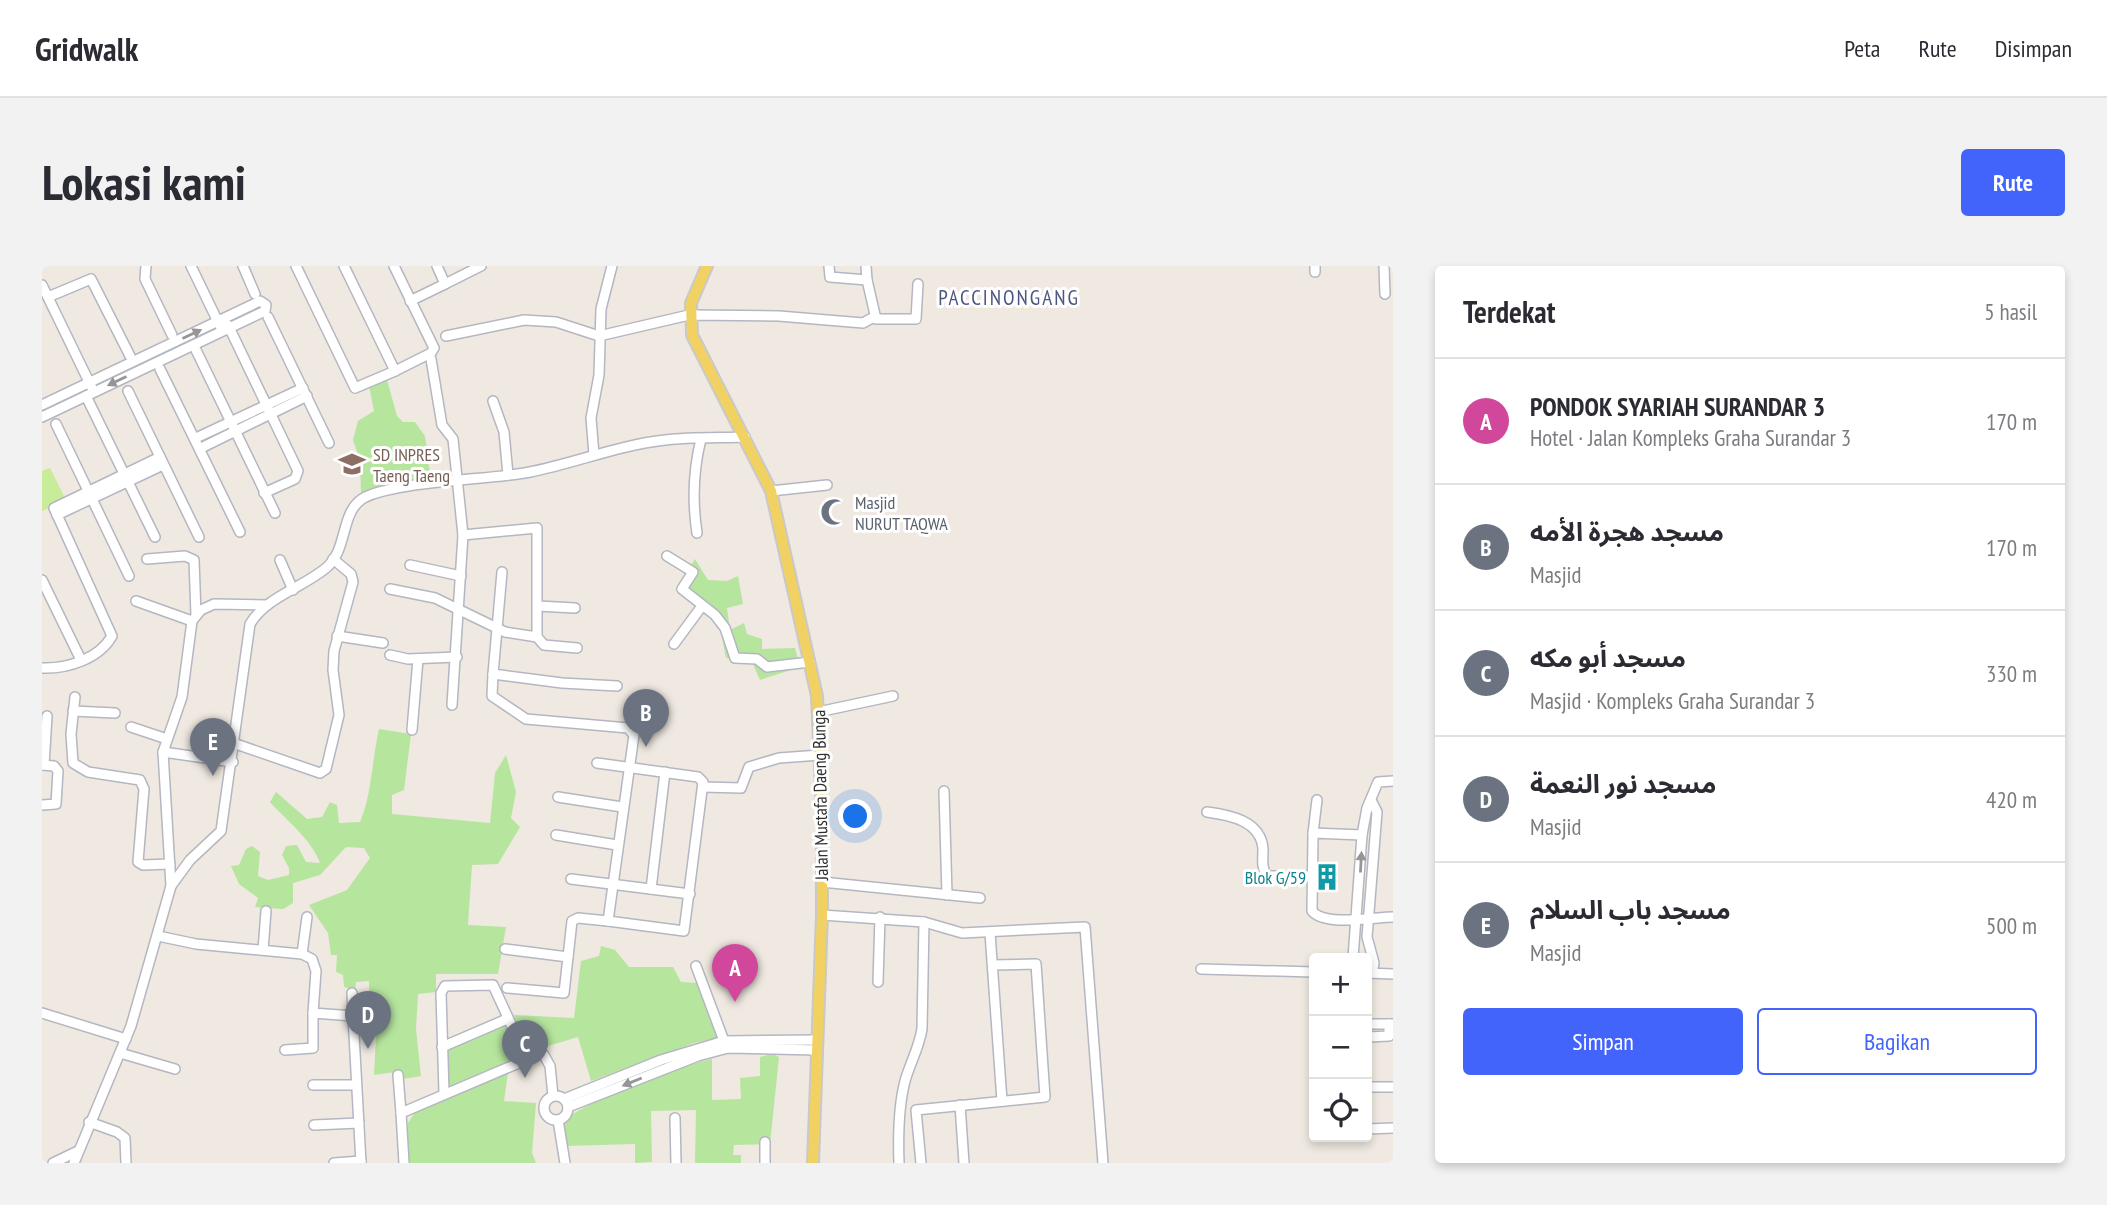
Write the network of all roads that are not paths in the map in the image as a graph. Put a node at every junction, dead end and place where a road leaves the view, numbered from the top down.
1 (146, 266) edge
2 (191, 266) edge
3 (243, 266) edge
4 (296, 266) edge
5 (344, 266) edge
6 (394, 266) edge
7 (437, 266) edge
8 (481, 266) edge
9 (612, 266) edge
10 (707, 266) edge
11 (829, 266) edge
12 (866, 266) edge
13 (1384, 266) edge
14 (1389, 278) edge
15 (867, 280) junction
16 (446, 284) junction
17 (918, 284) dead end
18 (255, 294) dead end
19 (1385, 294) dead end
20 (45, 296) edge
21 (411, 301) junction
22 (689, 314) junction
23 (268, 317) dead end
24 (874, 317) junction
25 (224, 324) junction
26 (172, 335) dead end
27 (446, 336) dead end
28 (599, 336) junction
29 (196, 350) dead end
30 (130, 356) dead end
31 (431, 359) dead end
32 (160, 369) dead end
33 (395, 371) junction
34 (90, 382) junction
35 (128, 391) dead end
36 (42, 392) edge
37 (305, 392) junction
38 (90, 394) junction
39 (493, 401) dead end
40 (44, 404) edge
41 (269, 409) junction
42 (47, 415) edge
43 (56, 424) dead end
44 (233, 426) junction
45 (196, 438) junction
46 (745, 438) junction
47 (701, 439) junction
48 (329, 443) dead end
49 (201, 448) junction
50 (594, 455) junction
51 (161, 461) junction
52 (508, 475) junction
53 (126, 478) junction
54 (457, 482) junction
55 (827, 485) dead end
56 (771, 491) junction
57 (264, 493) junction
58 (90, 496) junction
59 (275, 513) dead end
60 (240, 532) dead end
61 (697, 533) dead end
62 (463, 535) junction
63 (155, 537) dead end
64 (199, 537) dead end
65 (667, 555) dead end
66 (147, 559) dead end
67 (333, 559) junction
68 (280, 560) dead end
69 (410, 565) dead end
70 (502, 572) dead end
71 (129, 576) dead end
72 (461, 576) junction
73 (42, 580) edge
74 (390, 589) dead end
75 (293, 590) junction
76 (136, 601) dead end
77 (267, 605) junction
78 (538, 606) junction
79 (702, 606) junction
80 (575, 608) dead end
81 (460, 610) junction
82 (194, 618) junction
83 (499, 628) junction
84 (337, 636) junction
85 (537, 637) junction
86 (383, 643) dead end
87 (674, 644) dead end
88 (578, 648) dead end
89 (390, 655) dead end
90 (457, 657) junction
91 (418, 659) junction
92 (81, 660) junction
93 (810, 662) junction
94 (42, 668) edge
95 (493, 674) junction
96 (617, 686) dead end
97 (75, 696) dead end
98 (893, 696) dead end
99 (452, 705) dead end
100 (73, 711) junction
101 (818, 712) junction
102 (115, 713) dead end
103 (47, 716) dead end
104 (131, 727) dead end
105 (412, 730) dead end
106 (167, 738) junction
107 (233, 743) junction
108 (163, 752) junction
109 (820, 755) junction
110 (233, 762) junction
111 (597, 763) dead end
112 (43, 765) edge
113 (628, 766) junction
114 (665, 772) junction
115 (1393, 781) edge
116 (703, 787) junction
117 (944, 791) dead end
118 (558, 797) dead end
119 (1317, 800) dead end
120 (1372, 802) junction
121 (42, 805) edge
122 (622, 807) junction
123 (1208, 812) dead end
124 (1313, 833) junction
125 (556, 835) dead end
126 (1363, 835) junction
127 (617, 845) junction
128 (170, 864) junction
129 (1312, 877) junction
130 (571, 879) dead end
131 (822, 882) junction
132 (612, 883) junction
133 (171, 886) junction
134 (651, 888) junction
135 (690, 894) junction
136 (947, 895) junction
137 (980, 898) dead end
138 (266, 912) dead end
139 (822, 915) junction
140 (307, 917) dead end
141 (880, 917) junction
142 (1393, 917) edge
143 (1363, 919) junction
144 (608, 921) junction
145 (925, 922) junction
146 (990, 933) junction
147 (158, 936) junction
148 (505, 949) dead end
149 (263, 950) junction
150 (1354, 953) edge
151 (1371, 953) edge
152 (302, 954) junction
153 (568, 957) junction
154 (993, 965) junction
155 (696, 966) dead end
156 (1201, 969) dead end
157 (1309, 972) edge
158 (1372, 973) edge
159 (1393, 974) edge
160 (877, 982) dead end
161 (506, 988) dead end
162 (352, 993) dead end
163 (42, 1013) edge
164 (313, 1013) junction
165 (353, 1016) junction
166 (508, 1018) junction
167 (1372, 1024) edge
168 (1391, 1024) edge
169 (1372, 1037) edge
170 (127, 1039) junction
171 (724, 1041) junction
172 (794, 1044) junction
173 (817, 1045) junction
174 (442, 1047) junction
175 (285, 1050) dead end
176 (120, 1052) junction
177 (527, 1059) junction
178 (175, 1069) dead end
179 (398, 1075) dead end
180 (313, 1085) dead end
181 (356, 1085) junction
182 (1372, 1087) edge
183 (1393, 1087) edge
184 (444, 1093) junction
185 (553, 1096) junction
186 (1002, 1101) junction
187 (566, 1103) junction
188 (960, 1105) junction
189 (401, 1113) junction
190 (676, 1118) dead end
191 (558, 1120) junction
192 (89, 1122) junction
193 (359, 1123) junction
194 (314, 1125) dead end
195 (1393, 1128) edge
196 (1372, 1129) edge
197 (765, 1142) dead end
198 (78, 1152) junction
199 (360, 1162) edge
200 (53, 1163) edge
201 (74, 1163) edge
202 (127, 1163) edge
203 (334, 1163) edge
204 (404, 1163) edge
205 (565, 1163) edge
206 (676, 1163) edge
207 (765, 1163) edge
208 (813, 1163) edge
209 (899, 1163) edge
210 (920, 1163) edge
211 (964, 1163) edge
212 (1103, 1163) edge

1 - 26 street
2 - 25 street
3 - 18 street
4 - 33 street
5 - 33 street
6 - 21 street
7 - 16 street
8 - 16 street
9 - 28 street
10 - 22 main road
11 - 15 street
12 - 15 street
13 - 14 street
14 - 19 street
15 - 24 street
16 - 21 street
17 - 24 street
20 - 30 street
20 - 34 street
21 - 33 street
22 - 24 street
22 - 28 street
22 - 46 main road, Jalan Mustafa Daeng Bunga
23 - 37 street
34 -> 25 street
25 -> 38 street
25 - 41 street
27 - 28 street
28 - 50 street
29 - 44 street
31 - 54 street
32 - 45 street
34 - 38 street
34 - 40 street
35 - 51 street
36 - 40 street
37 - 41 street
37 - 48 street
38 - 42 street
38 - 53 street
39 - 52 street
40 - 42 street
41 - 44 street
41 - 57 street
43 - 58 street
44 - 45 street
44 - 49 street
44 - 57 street
45 - 49 street
46 - 47 street
46 - 56 main road, Jalan Mustafa Daeng Bunga
47 - 50 street
47 - 61 street
49 - 60 street
50 - 52 street
51 - 53 street
51 - 64 street
52 - 54 street
53 - 58 street
53 - 63 street
54 - 62 street
54 - 67 street
55 - 56 street
56 - 93 main road, Jalan Mustafa Daeng Bunga
57 - 59 street
58 - 71 street
58 - 92 street
62 - 72 street
62 - 78 street
65 - 79 street
66 - 82 street
67 - 75 street
67 - 84 street
68 - 75 street
69 - 72 street
70 - 83 street
72 - 81 street
73 - 92 street
74 - 81 street
75 - 77 street
76 - 82 street
77 - 82 street
77 - 107 street
78 - 80 street
78 - 85 street
79 - 87 street
79 - 93 street
81 - 83 street
81 - 90 street
82 - 106 street
83 - 85 street
83 - 95 street
84 - 86 street
84 - 107 street
85 - 88 street
89 - 91 street
90 - 91 street
90 - 99 street
91 - 105 street
92 - 94 street
93 - 101 main road, Jalan Mustafa Daeng Bunga
95 - 96 street
95 - 113 street
97 - 100 street
98 - 101 street
100 - 102 street
100 - 128 street
101 - 109 main road, Jalan Mustafa Daeng Bunga
103 - 112 street
104 - 106 street
106 - 108 street
107 - 110 street
108 - 110 street
108 - 128 street
109 - 116 street
109 - 131 main road, Jalan Mustafa Daeng Bunga
110 - 133 street
111 - 113 street
112 - 121 street
113 - 114 street
113 - 122 street
114 - 116 street
114 - 134 street
115 - 120 street
116 - 135 street
117 - 136 street
118 - 122 street
119 - 124 street
120 - 126 street
120 - 143 street
122 - 127 street
123 - 129 street
124 - 126 street
124 - 129 street
125 - 127 street
143 -> 126 street
127 - 132 street
128 - 133 street
129 - 143 street
130 - 132 street
131 - 136 street
131 - 139 main road, Jalan Mustafa Daeng Bunga
132 - 134 street
132 - 144 street
133 - 147 street
134 - 135 street
135 - 144 street
136 - 137 street
138 - 149 street
139 - 141 street
139 - 173 main road, Jalan Mustafa Daeng Bunga
140 - 152 street
141 - 145 street
141 - 160 street
142 - 143 street
143 - 150 street
143 - 151 street
144 - 153 street
145 - 146 street
145 - 209 street
146 - 154 street
146 - 212 street
147 - 149 street
147 - 170 street
148 - 153 street
149 - 152 street
152 - 164 street
153 - 161 street
154 - 186 street
154 - 186 street
155 - 171 street
156 - 157 street
158 - 159 street
162 - 165 street
163 - 170 street
164 - 165 street
164 - 175 street
165 - 181 street
166 - 174 street
166 - 174 street
166 - 177 street
167 - 168 street
168 - 169 street
170 - 176 street
171 - 172 street
171 - 187 street
172 - 173 street
172 -> 187 street
173 - 208 main road, Jalan Mustafa Daeng Bunga
174 - 184 street
176 - 178 street
176 - 192 street
177 - 184 street
177 - 185 street
179 - 189 street
180 - 181 street
181 - 193 street
182 - 183 street
184 - 189 street
185 - 187 street
185 - 191 street
186 - 188 street
187 - 191 street
188 - 210 street
188 - 211 street
189 - 204 street
190 - 206 street
191 - 205 street
192 - 198 street
192 - 202 street
193 - 194 street
193 - 199 street
195 - 196 street
197 - 207 street
198 - 200 street
198 - 201 street
199 - 203 street

